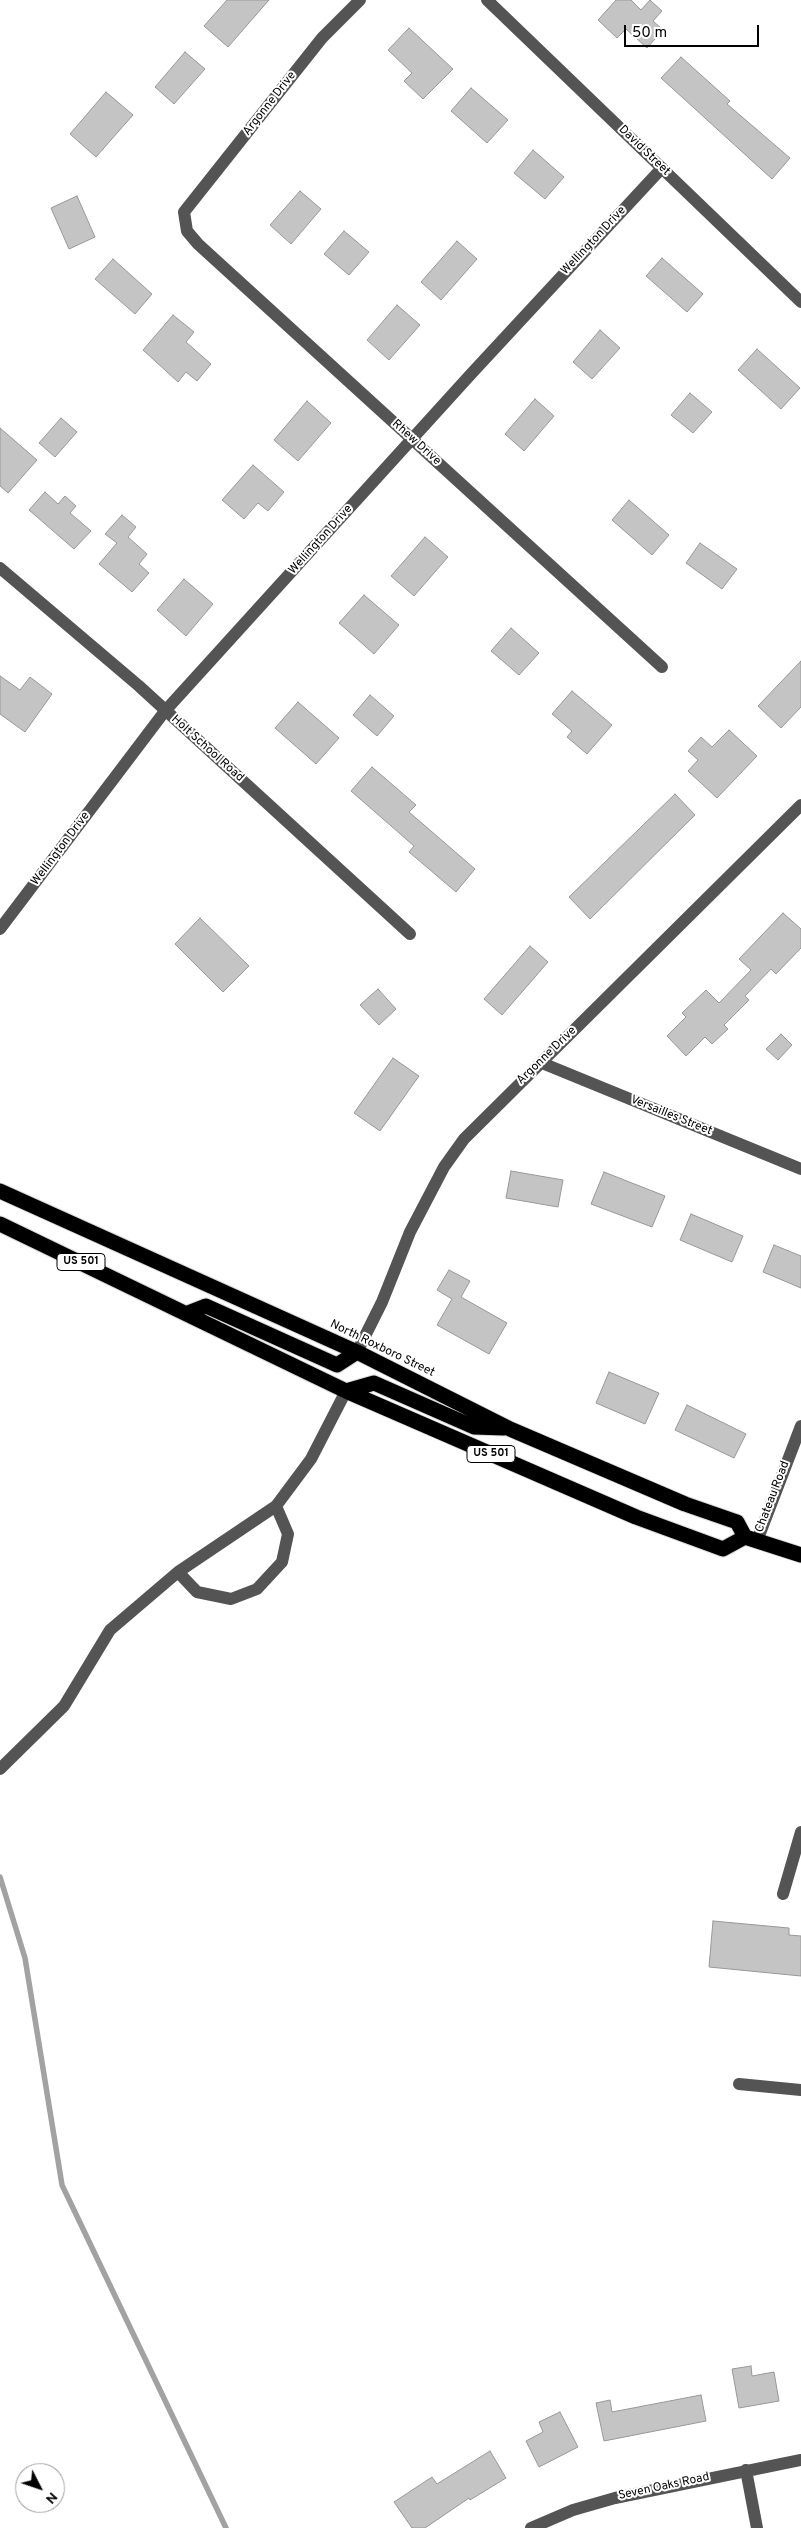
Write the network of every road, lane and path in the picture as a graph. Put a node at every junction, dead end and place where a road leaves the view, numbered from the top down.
1 (360, 0) edge
2 (487, 0) edge
3 (662, 168) junction
4 (184, 212) joint
5 (801, 302) edge
6 (412, 439) junction
7 (0, 568) edge
8 (662, 667) dead end
9 (165, 711) junction
10 (801, 805) edge
11 (0, 929) edge
12 (410, 934) dead end
13 (542, 1063) junction
14 (801, 1170) edge
15 (0, 1191) edge
16 (0, 1224) edge
17 (188, 1313) junction
18 (357, 1352) junction
19 (346, 1391) junction
20 (801, 1426) edge
21 (510, 1429) junction
22 (276, 1506) junction
23 (751, 1539) junction
24 (801, 1554) edge
25 (178, 1572) junction
26 (0, 1769) edge
27 (801, 1832) edge
28 (783, 1894) dead end
29 (739, 2084) dead end
30 (801, 2090) edge
31 (801, 2460) edge
32 (746, 2470) junction
33 (531, 2528) edge
34 (757, 2528) edge

1 - 4 street, Argonne Drive
2 - 3 street, David Street
3 - 5 street, David Street
3 - 6 street, Wellington Drive
4 - 6 street, Rhew Drive
6 - 8 street, Rhew Drive
6 - 9 street, Wellington Drive
7 - 9 street, Holt School Road
9 - 11 street, Wellington Drive
9 - 12 street, Holt School Road
10 - 13 street, Argonne Drive
13 - 14 street, Versailles Street
13 - 18 street, Argonne Drive
15 - 18 highway, North Roxboro Street / US 501
16 - 17 highway, US 501
17 - 18 highway
17 - 19 highway, US 501
18 - 21 highway, North Roxboro Street / US 501
19 - 21 highway
19 - 22 street
19 - 23 highway, US 501
20 - 23 street, Chateau Road
21 - 23 highway, North Roxboro Street / US 501
22 - 25 street
22 - 25 street
23 - 24 highway
25 - 26 street
27 - 28 street
29 - 30 street
31 - 32 street, Seven Oaks Road
32 - 33 street, Seven Oaks Road
32 - 34 street

